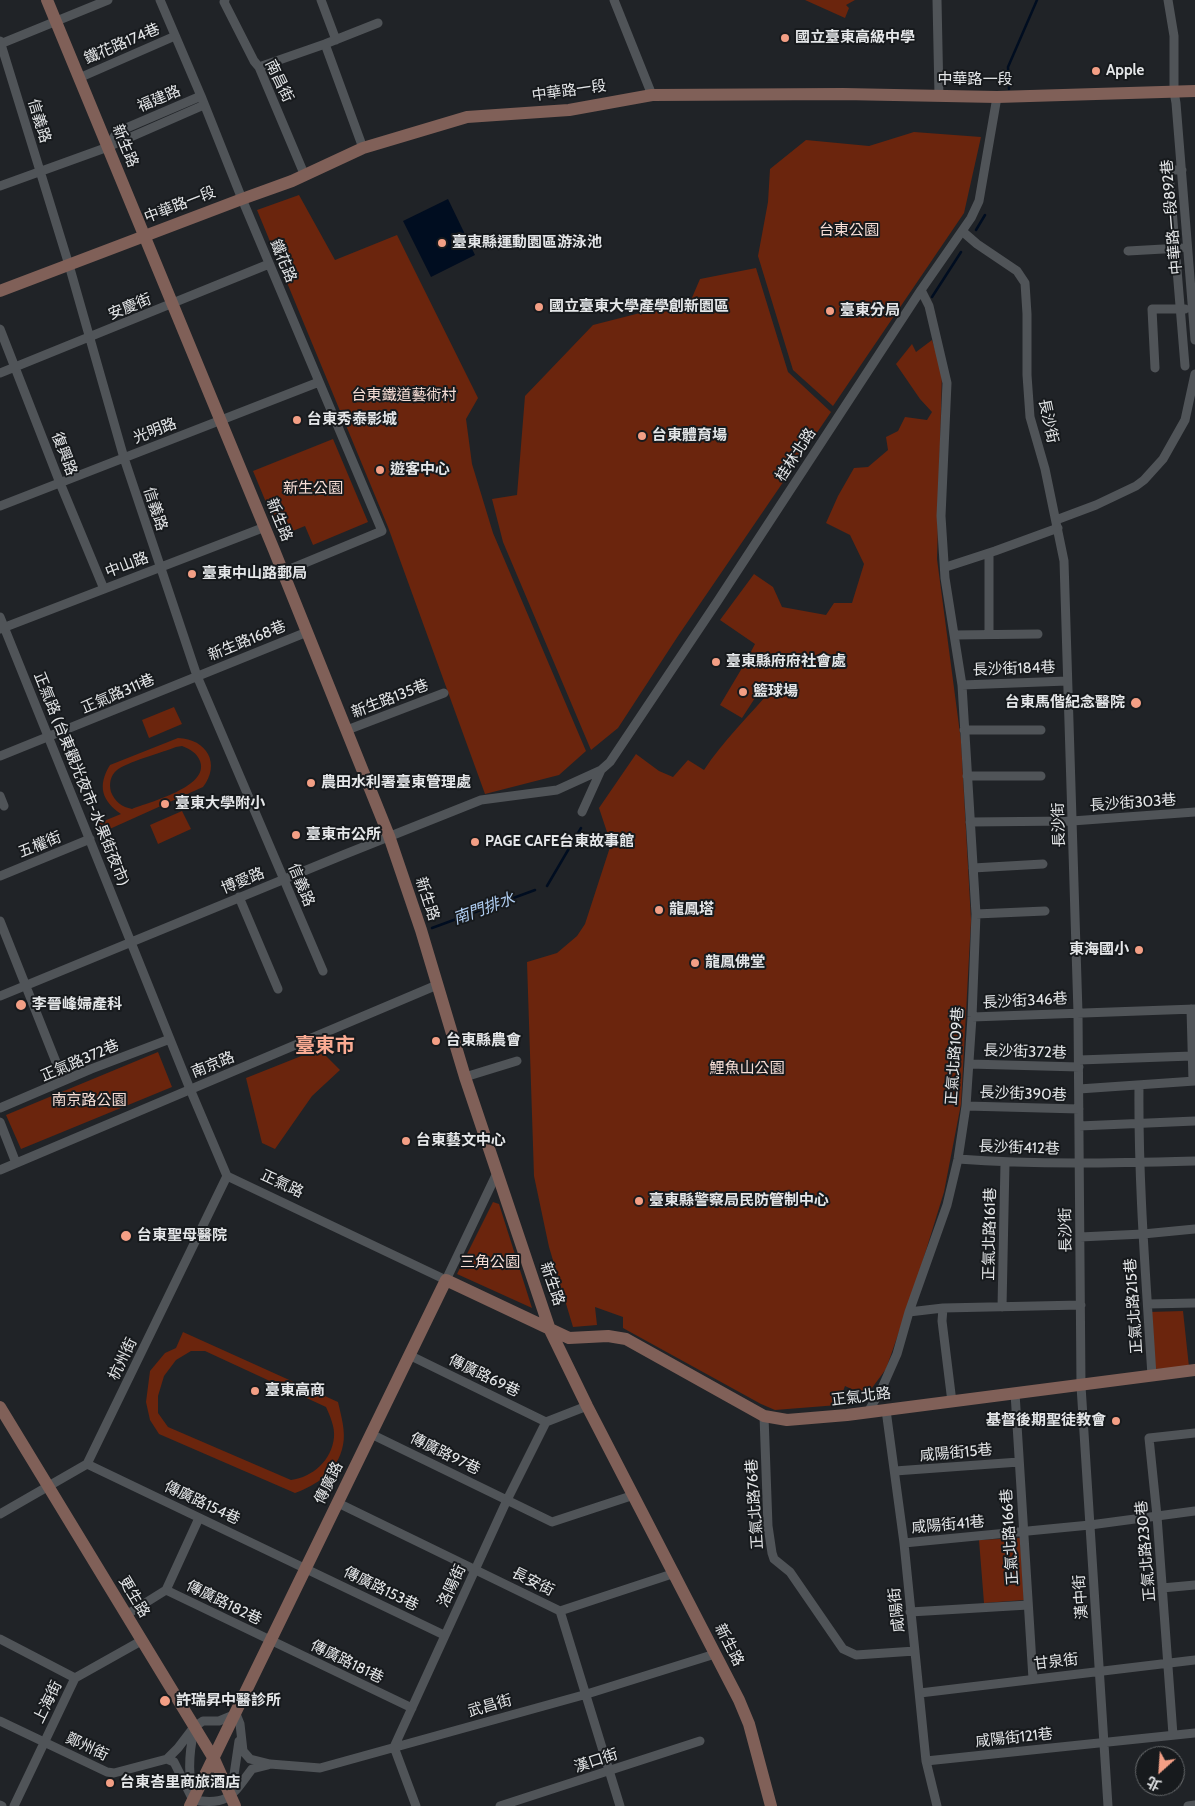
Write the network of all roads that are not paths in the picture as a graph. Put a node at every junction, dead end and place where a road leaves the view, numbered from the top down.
1 (47, 0) edge
2 (108, 0) edge
3 (160, 0) edge
4 (225, 0) edge
5 (320, 0) edge
6 (614, 0) edge
7 (936, 0) edge
8 (1168, 0) edge
9 (56, 22) junction
10 (378, 23) dead end
11 (175, 36) junction
12 (336, 40) junction
13 (0, 43) edge
14 (325, 44) junction
15 (260, 67) junction
16 (79, 78) junction
17 (1195, 91) edge
18 (1174, 92) junction
19 (652, 95) junction
20 (939, 96) junction
21 (998, 97) junction
22 (203, 100) junction
23 (108, 147) junction
24 (363, 148) junction
25 (1182, 170) junction
26 (40, 173) junction
27 (305, 176) junction
28 (0, 186) edge
29 (242, 199) junction
30 (962, 231) junction
31 (144, 236) junction
32 (1188, 247) junction
33 (1175, 248) junction
34 (1128, 251) dead end
35 (269, 264) junction
36 (69, 265) junction
37 (921, 290) junction
38 (0, 291) edge
39 (173, 304) junction
40 (1180, 309) junction
41 (1193, 309) junction
42 (0, 328) edge
43 (89, 338) junction
44 (1195, 340) edge
45 (1184, 366) dead end
46 (15, 367) junction
47 (1155, 368) dead end
48 (0, 373) edge
49 (1195, 374) edge
50 (319, 382) junction
51 (220, 420) junction
52 (124, 458) junction
53 (60, 483) junction
54 (0, 506) edge
55 (1057, 524) junction
56 (265, 527) junction
57 (990, 553) junction
58 (946, 567) junction
59 (160, 568) junction
60 (283, 572) junction
61 (104, 589) junction
62 (0, 617) edge
63 (2, 628) edge
64 (307, 632) junction
65 (989, 634) junction
66 (1038, 634) dead end
67 (954, 635) junction
68 (197, 676) junction
69 (1067, 681) junction
70 (962, 685) junction
71 (444, 693) dead end
72 (346, 730) junction
73 (964, 730) junction
74 (1041, 730) dead end
75 (49, 737) junction
76 (0, 756) edge
77 (602, 770) junction
78 (967, 776) junction
79 (1041, 776) dead end
80 (557, 790) joint
81 (0, 796) edge
82 (4, 806) dead end
83 (582, 812) dead end
84 (1195, 812) edge
85 (1072, 821) junction
86 (970, 822) junction
87 (389, 836) junction
88 (90, 840) junction
89 (1044, 864) dead end
90 (973, 868) junction
91 (0, 876) edge
92 (284, 880) junction
93 (238, 897) junction
94 (1045, 911) dead end
95 (976, 914) junction
96 (0, 921) edge
97 (131, 942) junction
98 (323, 971) dead end
99 (437, 985) junction
100 (26, 986) junction
101 (278, 989) dead end
102 (0, 996) edge
103 (1193, 1009) edge
104 (1078, 1013) junction
105 (972, 1017) junction
106 (170, 1039) junction
107 (1192, 1056) junction
108 (516, 1060) dead end
109 (56, 1062) dead end
110 (969, 1064) junction
111 (1079, 1064) junction
112 (465, 1077) junction
113 (1194, 1081) edge
114 (1140, 1085) junction
115 (190, 1089) junction
116 (1079, 1089) junction
117 (966, 1106) junction
118 (0, 1108) edge
119 (1079, 1109) junction
120 (1195, 1121) edge
121 (0, 1122) edge
122 (1139, 1124) junction
123 (1079, 1126) junction
124 (958, 1159) junction
125 (1195, 1161) edge
126 (1140, 1162) junction
127 (16, 1163) junction
128 (1005, 1163) junction
129 (1080, 1164) junction
130 (0, 1170) edge
131 (497, 1173) junction
132 (227, 1176) junction
133 (1195, 1229) edge
134 (1142, 1234) junction
135 (1080, 1236) junction
136 (446, 1280) junction
137 (1195, 1303) edge
138 (1148, 1304) junction
139 (1081, 1305) junction
140 (1002, 1306) junction
141 (943, 1308) junction
142 (909, 1312) junction
143 (550, 1330) junction
144 (409, 1355) junction
145 (1195, 1370) edge
146 (1152, 1376) junction
147 (1082, 1386) junction
148 (1015, 1393) junction
149 (952, 1402) junction
150 (587, 1406) junction
151 (0, 1407) edge
152 (886, 1410) junction
153 (868, 1412) junction
154 (764, 1416) junction
155 (546, 1422) junction
156 (1195, 1433) edge
157 (371, 1434) junction
158 (1019, 1462) junction
159 (87, 1464) junction
160 (895, 1472) junction
161 (48, 1486) junction
162 (634, 1495) junction
163 (507, 1500) junction
164 (338, 1504) junction
165 (1195, 1511) edge
166 (0, 1514) edge
167 (1157, 1516) junction
168 (199, 1518) junction
169 (1090, 1525) junction
170 (1024, 1532) junction
171 (904, 1543) junction
172 (306, 1569) junction
173 (475, 1569) junction
174 (675, 1573) junction
175 (1195, 1585) edge
176 (1162, 1588) junction
177 (166, 1590) junction
178 (1028, 1605) junction
179 (560, 1610) junction
180 (910, 1612) junction
181 (126, 1615) junction
182 (444, 1635) junction
183 (0, 1639) edge
184 (271, 1640) junction
185 (141, 1641) junction
186 (915, 1651) junction
187 (715, 1654) junction
188 (1195, 1660) edge
189 (1168, 1663) junction
190 (1100, 1671) junction
191 (75, 1678) junction
192 (1033, 1679) junction
193 (920, 1693) junction
194 (587, 1694) junction
195 (412, 1708) junction
196 (236, 1714) junction
197 (0, 1721) edge
198 (194, 1727) junction
199 (1195, 1733) edge
200 (1173, 1735) junction
201 (700, 1741) dead end
202 (44, 1742) junction
203 (1104, 1743) junction
204 (394, 1748) junction
205 (167, 1759) junction
206 (214, 1759) junction
207 (926, 1760) junction
208 (270, 1764) junction
209 (610, 1771) junction
210 (233, 1802) edge
211 (192, 1803) edge
212 (1195, 1805) edge
213 (14, 1806) edge
214 (416, 1806) edge
215 (500, 1806) edge
216 (620, 1806) edge
217 (771, 1806) edge
218 (938, 1806) edge
219 (1108, 1806) edge
220 (1188, 1806) edge

1 - 9 street, 新生路
2 - 9 street
3 - 11 street, 鐵花路
4 - 15 street, 南昌街
5 - 12 street
6 - 19 street
7 - 20 street
8 - 18 street, 中華路一段892巷
9 - 13 street
9 - 16 street, 新生路
10 - 12 street
11 - 16 street, 鐵花路174巷
11 - 22 street, 鐵花路
12 - 14 street
13 - 26 street, 信義路
14 - 15 street
14 - 24 street
15 - 27 street, 南昌街
16 - 23 street, 新生路
17 - 18 street, 中華路一段
18 - 21 street, 中華路一段
18 - 25 street, 中華路一段892巷
19 - 20 street, 中華路一段
19 - 24 street, 中華路一段
20 - 21 street, 中華路一段
21 - 30 street, 桂林北路
22 - 23 street, 福建路
22 - 29 street, 鐵花路
23 - 26 street, 福建路
23 - 31 street, 新生路
24 - 27 street, 中華路一段
25 - 32 street, 中華路一段892巷
25 - 33 street
26 - 28 street, 福建路
26 - 36 street, 信義路
27 - 29 street, 中華路一段
29 - 31 street, 中華路一段
29 - 35 street, 鐵花路
30 - 37 street, 桂林北路
30 - 55 street, 長沙街
31 - 36 street, 中華路一段
31 - 39 street, 新生路
32 - 33 street
32 - 41 street, 中華路一段892巷
33 - 34 street
33 - 40 street
35 - 39 street, 安慶街
35 - 50 street, 鐵花路
36 - 38 street, 中華路一段
36 - 43 street, 信義路
37 - 58 street, 正氣北路109巷
37 - 77 street, 桂林北路
39 - 43 street, 安慶街
39 - 51 street, 新生路
40 - 41 street
40 - 45 street
40 - 47 street
41 - 44 street, 中華路一段892巷
42 - 46 street, 復興路
43 - 46 street, 安慶街
43 - 52 street, 信義路
46 - 48 street, 安慶街
46 - 53 street, 復興路
49 - 55 street
50 - 51 street, 光明路
50 - 60 street, 鐵花路
51 - 52 street, 光明路
51 - 56 street, 新生路
52 - 53 street, 光明路
52 - 59 street, 信義路
53 - 54 street, 光明路
53 - 61 street, 復興路
55 - 57 street
55 - 69 street, 長沙街
56 - 59 street, 中山路
56 - 60 street, 新生路
57 - 58 street
57 - 65 street
58 - 67 street, 正氣北路109巷
59 - 61 street, 中山路
59 - 68 street, 信義路
60 - 64 street, 新生路
61 - 63 street, 中山路
62 - 63 street
63 - 75 street, 正氣路 (台東觀光夜市-水果街夜市)
64 - 68 street, 新生路168巷
64 - 72 street, 新生路
65 - 66 street
65 - 67 street
67 - 70 street, 正氣北路109巷
68 - 75 street, 正氣路311巷
68 - 92 street, 信義路
69 - 70 street, 長沙街184巷
69 - 85 street, 長沙街
70 - 73 street, 正氣北路109巷
71 - 72 street, 新生路135巷
72 - 87 street, 新生路
73 - 74 street
73 - 78 street, 正氣北路109巷
75 - 76 street, 正氣路311巷
75 - 88 street, 正氣路 (台東觀光夜市-水果街夜市)
77 - 80 street, 桂林北路
77 - 83 street
78 - 79 street
78 - 86 street, 正氣北路109巷
80 - 87 street, 博愛路
81 - 82 street
84 - 85 street, 長沙街303巷
85 - 86 street, 長沙街303巷
85 - 104 street, 長沙街
86 - 90 street, 正氣北路109巷
87 - 92 street, 博愛路
87 - 99 street, 新生路
88 - 91 street, 五權街
88 - 97 street, 正氣路 (台東觀光夜市-水果街夜市)
89 - 90 street
90 - 95 street, 正氣北路109巷
92 - 93 street, 博愛路
92 - 98 street, 信義路
93 - 97 street, 博愛路
93 - 101 street
94 - 95 street
95 - 105 street, 正氣北路109巷
96 - 100 street
97 - 100 street, 博愛路
97 - 106 street
99 - 112 street, 新生路
99 - 115 street, 南京路
100 - 102 street, 博愛路
100 - 109 street
103 - 104 street, 長沙街346巷
103 - 107 street
104 - 105 street, 長沙街346巷
104 - 111 street, 長沙街
105 - 110 street, 正氣北路109巷
106 - 115 street
106 - 118 street, 正氣路372巷
107 - 111 street, 長沙街372巷
107 - 113 street
108 - 112 street
110 - 111 street, 長沙街372巷
110 - 117 street, 正氣北路109巷
111 - 116 street, 長沙街
112 - 131 street, 新生路
113 - 114 street
114 - 116 street
114 - 122 street, 正氣北路215巷
115 - 127 street, 南京路
115 - 132 street
116 - 119 street, 長沙街
117 - 119 street, 長沙街390巷
117 - 124 street, 正氣北路109巷
119 - 123 street, 長沙街
120 - 122 street
121 - 127 street
122 - 123 street
122 - 126 street, 正氣北路215巷
123 - 129 street, 長沙街
124 - 128 street, 長沙街412巷
124 - 142 street, 正氣北路109巷
125 - 126 street, 長沙街412巷
126 - 129 street, 長沙街412巷
126 - 134 street, 正氣北路215巷
127 - 130 street, 南京路
128 - 129 street, 長沙街412巷
128 - 140 street, 正氣北路161巷
129 - 135 street, 長沙街
131 - 136 street, 傳廣路
131 - 143 street, 新生路
132 - 136 street, 正氣路
132 - 159 street, 杭州街
133 - 134 street
134 - 135 street
134 - 138 street, 正氣北路215巷
135 - 139 street, 長沙街
136 - 143 street, 正氣路
136 - 144 street, 傳廣路
137 - 138 street
138 - 146 street, 正氣北路215巷
139 - 140 street
139 - 147 street, 長沙街
140 - 141 street
141 - 142 street
141 - 149 street
142 - 153 street, 正氣北路109巷
143 - 150 street, 新生路
143 - 154 street, 正氣北路
144 - 155 street, 傳廣路69巷
144 - 157 street, 傳廣路
145 - 146 street, 正氣北路
146 - 147 street, 正氣北路
147 - 148 street, 正氣北路
147 - 169 street, 漢中街
148 - 149 street, 正氣北路
148 - 158 street, 正氣北路166巷
149 - 152 street, 正氣北路
150 - 155 street
150 - 162 street, 新生路
151 - 161 street, 更生路
152 - 153 street, 正氣北路
152 - 160 street, 咸陽街
153 - 154 street, 正氣北路
154 - 186 street, 正氣北路76巷
155 - 163 street, 洛陽街
156 - 167 street, 正氣北路230巷
157 - 163 street, 傳廣路97巷
157 - 164 street, 傳廣路
158 - 160 street, 咸陽街15巷
158 - 170 street, 正氣北路166巷
159 - 161 street
159 - 168 street, 傳廣路154巷
160 - 171 street, 咸陽街
161 - 166 street
161 - 181 street, 更生路
162 - 163 street, 傳廣路97巷
162 - 174 street, 新生路
163 - 173 street, 洛陽街
164 - 172 street, 傳廣路
164 - 173 street, 長安街
165 - 167 street, 咸陽街41巷
167 - 169 street, 咸陽街41巷
167 - 176 street, 正氣北路230巷
168 - 172 street, 傳廣路154巷
168 - 177 street
169 - 170 street, 咸陽街41巷
169 - 190 street, 漢中街
170 - 171 street, 咸陽街41巷
170 - 178 street, 正氣北路166巷
171 - 180 street, 咸陽街
172 - 182 street, 傳廣路153巷
172 - 184 street, 傳廣路
173 - 179 street, 長安街
173 - 182 street, 洛陽街
174 - 179 street
174 - 187 street, 新生路
175 - 176 street
176 - 189 street, 正氣北路230巷
177 - 181 street
177 - 184 street, 傳廣路182巷
178 - 180 street
178 - 192 street, 正氣北路166巷
179 - 194 street, 長安街
180 - 186 street, 咸陽街
181 - 185 street, 更生路
182 - 195 street, 洛陽街
183 - 191 street
184 - 195 street, 傳廣路181巷
184 - 196 street, 傳廣路
185 - 191 street, 上海街
185 - 198 street, 更生路
186 - 193 street, 咸陽街
187 - 194 street, 武昌街
187 - 217 street, 新生路
188 - 189 street, 甘泉街
189 - 190 street, 甘泉街
189 - 200 street, 正氣北路230巷
190 - 192 street, 甘泉街
190 - 203 street, 漢中街
191 - 202 street, 上海街
192 - 193 street, 甘泉街
193 - 207 street, 咸陽街
194 - 204 street, 武昌街
194 - 209 street, 長安街
195 - 204 street, 洛陽街
196 - 198 street
196 - 206 street, 傳廣路
196 - 208 street
196 - 210 street
197 - 202 street, 鄭州街
198 - 205 street
198 - 206 street, 更生路
198 - 211 street
199 - 200 street, 咸陽街121巷
200 - 203 street, 咸陽街121巷
201 - 209 street, 漢口街
202 - 205 street, 鄭州街
202 - 213 street, 上海街
203 - 207 street, 咸陽街121巷
203 - 219 street, 漢中街
204 - 208 street, 武昌街
204 - 214 street
205 - 211 street
206 - 210 street, 更生路
206 - 211 street, 傳廣路
207 - 218 street, 咸陽街
208 - 210 street
209 - 215 street, 漢口街
209 - 216 street, 長安街
210 - 211 street
212 - 220 street

